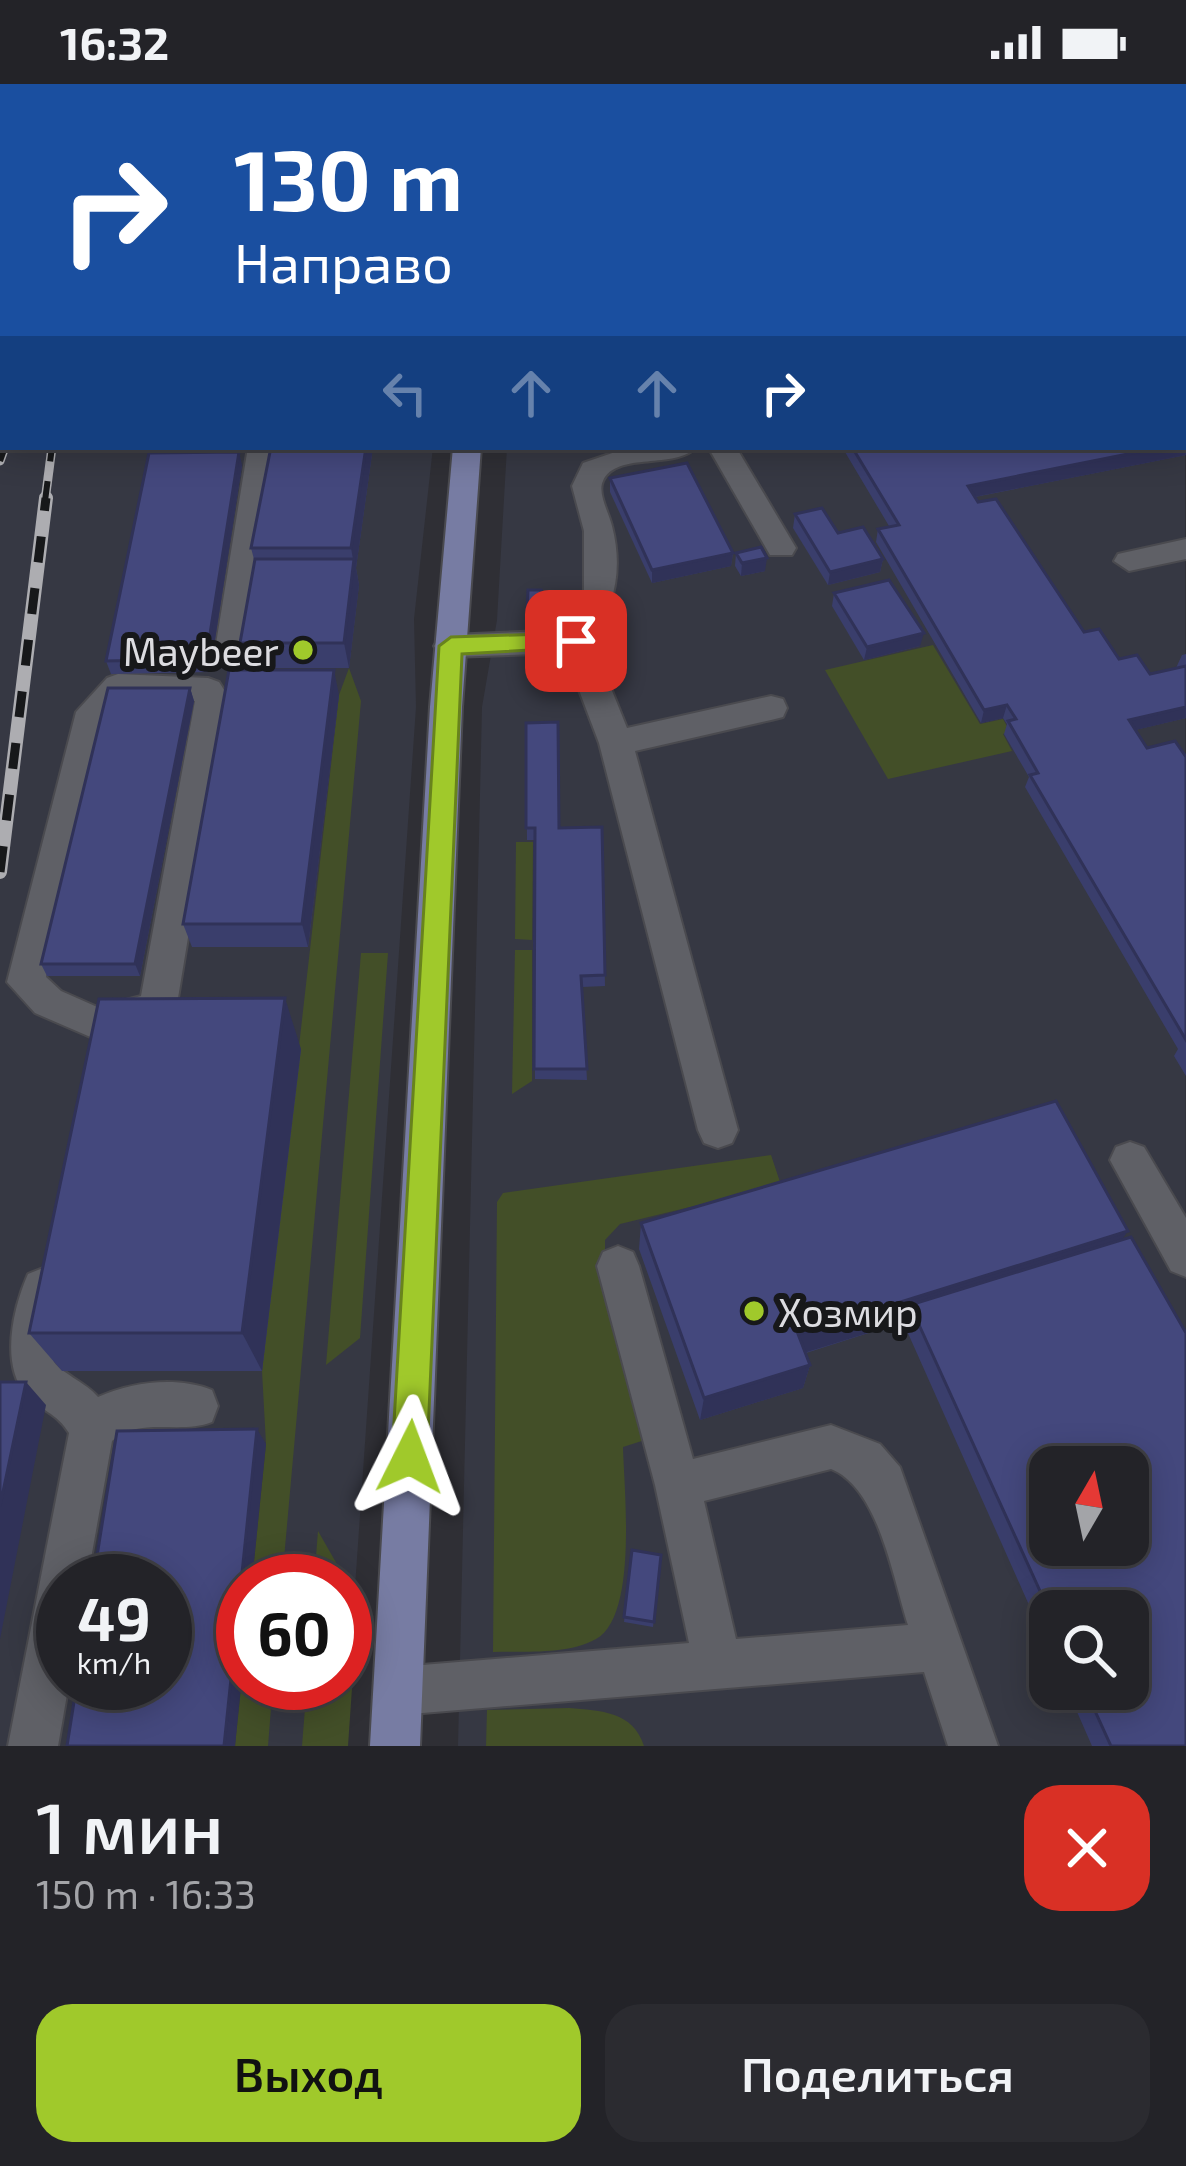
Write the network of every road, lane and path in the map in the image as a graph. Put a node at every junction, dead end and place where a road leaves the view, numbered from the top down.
1 (262, 450) edge
2 (467, 450) edge
3 (656, 450) edge
4 (724, 450) edge
5 (781, 548) dead end
6 (1186, 549) edge
7 (1129, 561) dead end
8 (576, 641) junction
9 (451, 646) junction
10 (231, 650) dead end
11 (771, 708) dead end
12 (616, 743) junction
13 (98, 1043) joint
14 (718, 1130) dead end
15 (1130, 1160) dead end
16 (1186, 1257) edge
17 (49, 1260) edge
18 (618, 1266) dead end
19 (196, 1406) dead end
20 (92, 1430) junction
21 (678, 1485) junction
22 (939, 1647) junction
23 (718, 1665) junction
24 (398, 1691) junction
25 (33, 1746) edge
26 (395, 1746) edge
27 (973, 1746) edge

1 - 10 lane
2 - 9 main road
3 - 8 lane
4 - 5 lane
6 - 7 lane
8 - 9 lane
8 - 12 lane
9 - 24 main road
11 - 12 lane
12 - 14 lane
13 - 13 lane
15 - 16 lane
17 - 20 lane
18 - 21 lane
19 - 20 lane
20 - 25 lane
21 - 22 lane
21 - 23 lane
22 - 23 lane
22 - 27 lane
23 - 24 lane
24 - 26 main road

